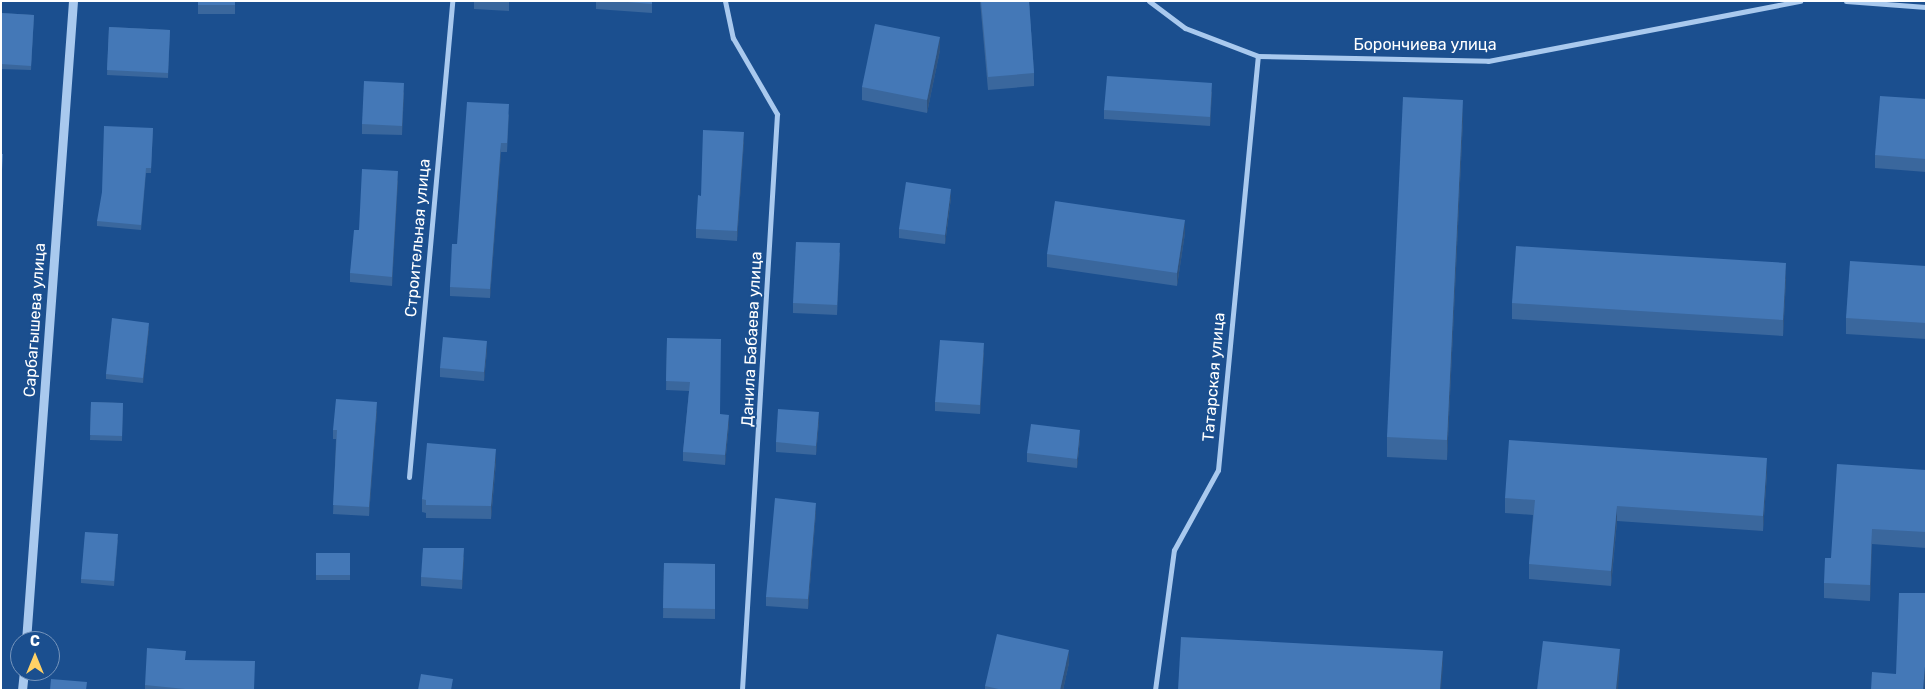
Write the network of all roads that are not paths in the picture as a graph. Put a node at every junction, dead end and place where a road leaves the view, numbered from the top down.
1 (73, 1) edge
2 (452, 1) edge
3 (725, 1) edge
4 (1148, 1) edge
5 (1800, 1) edge
6 (1846, 1) edge
7 (1926, 7) edge
8 (1258, 56) junction
9 (409, 477) dead end
10 (27, 631) edge
11 (742, 690) edge
12 (1155, 690) edge

1 - 10 street, Сарбагышева улица
2 - 9 street, Строительная улица
3 - 11 street, Данила Бабаева улица
4 - 8 street, Борончиева улица
5 - 8 street, Борончиева улица
6 - 7 street
8 - 12 street, Татарская улица

